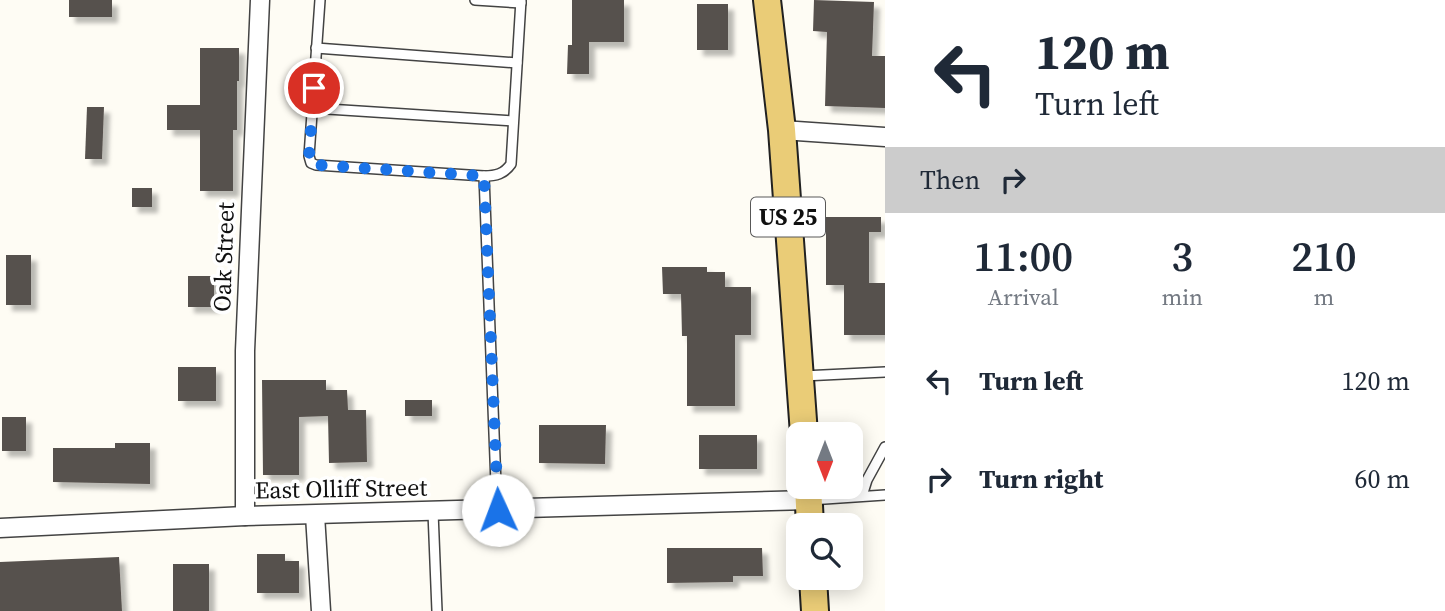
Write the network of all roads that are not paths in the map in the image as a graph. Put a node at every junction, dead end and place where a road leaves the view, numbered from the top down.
1 (260, 0) edge
2 (320, 0) edge
3 (475, 0) edge
4 (767, 0) edge
5 (521, 2) edge
6 (317, 48) junction
7 (517, 63) junction
8 (312, 108) junction
9 (513, 121) junction
10 (782, 130) junction
11 (885, 136) edge
12 (484, 176) junction
13 (885, 372) edge
14 (800, 376) junction
15 (803, 422) edge
16 (885, 447) edge
17 (863, 493) edge
18 (885, 495) edge
19 (863, 496) edge
20 (842, 499) edge
21 (809, 504) edge
22 (498, 510) junction
23 (433, 512) junction
24 (315, 515) junction
25 (245, 516) junction
26 (0, 528) edge
27 (814, 590) edge
28 (321, 611) edge
29 (438, 611) edge
30 (815, 611) edge

1 - 25 street, Oak Street
2 - 6 lane
3 - 5 lane
4 - 10 main road, US 25
5 - 7 lane
6 - 7 lane
6 - 8 lane
7 - 9 lane
8 - 9 lane
8 - 12 lane
9 - 12 lane
10 - 11 street
10 - 14 main road, US 25
12 - 22 lane
13 - 14 lane
14 - 15 main road, US 25
16 - 17 lane
18 - 19 lane
20 - 21 lane
21 - 22 street, East Olliff Street
22 - 23 street, East Olliff Street
23 - 24 street, East Olliff Street
23 - 29 lane
24 - 25 street, East Olliff Street
24 - 28 street
25 - 26 street, East Olliff Street
27 - 30 main road

